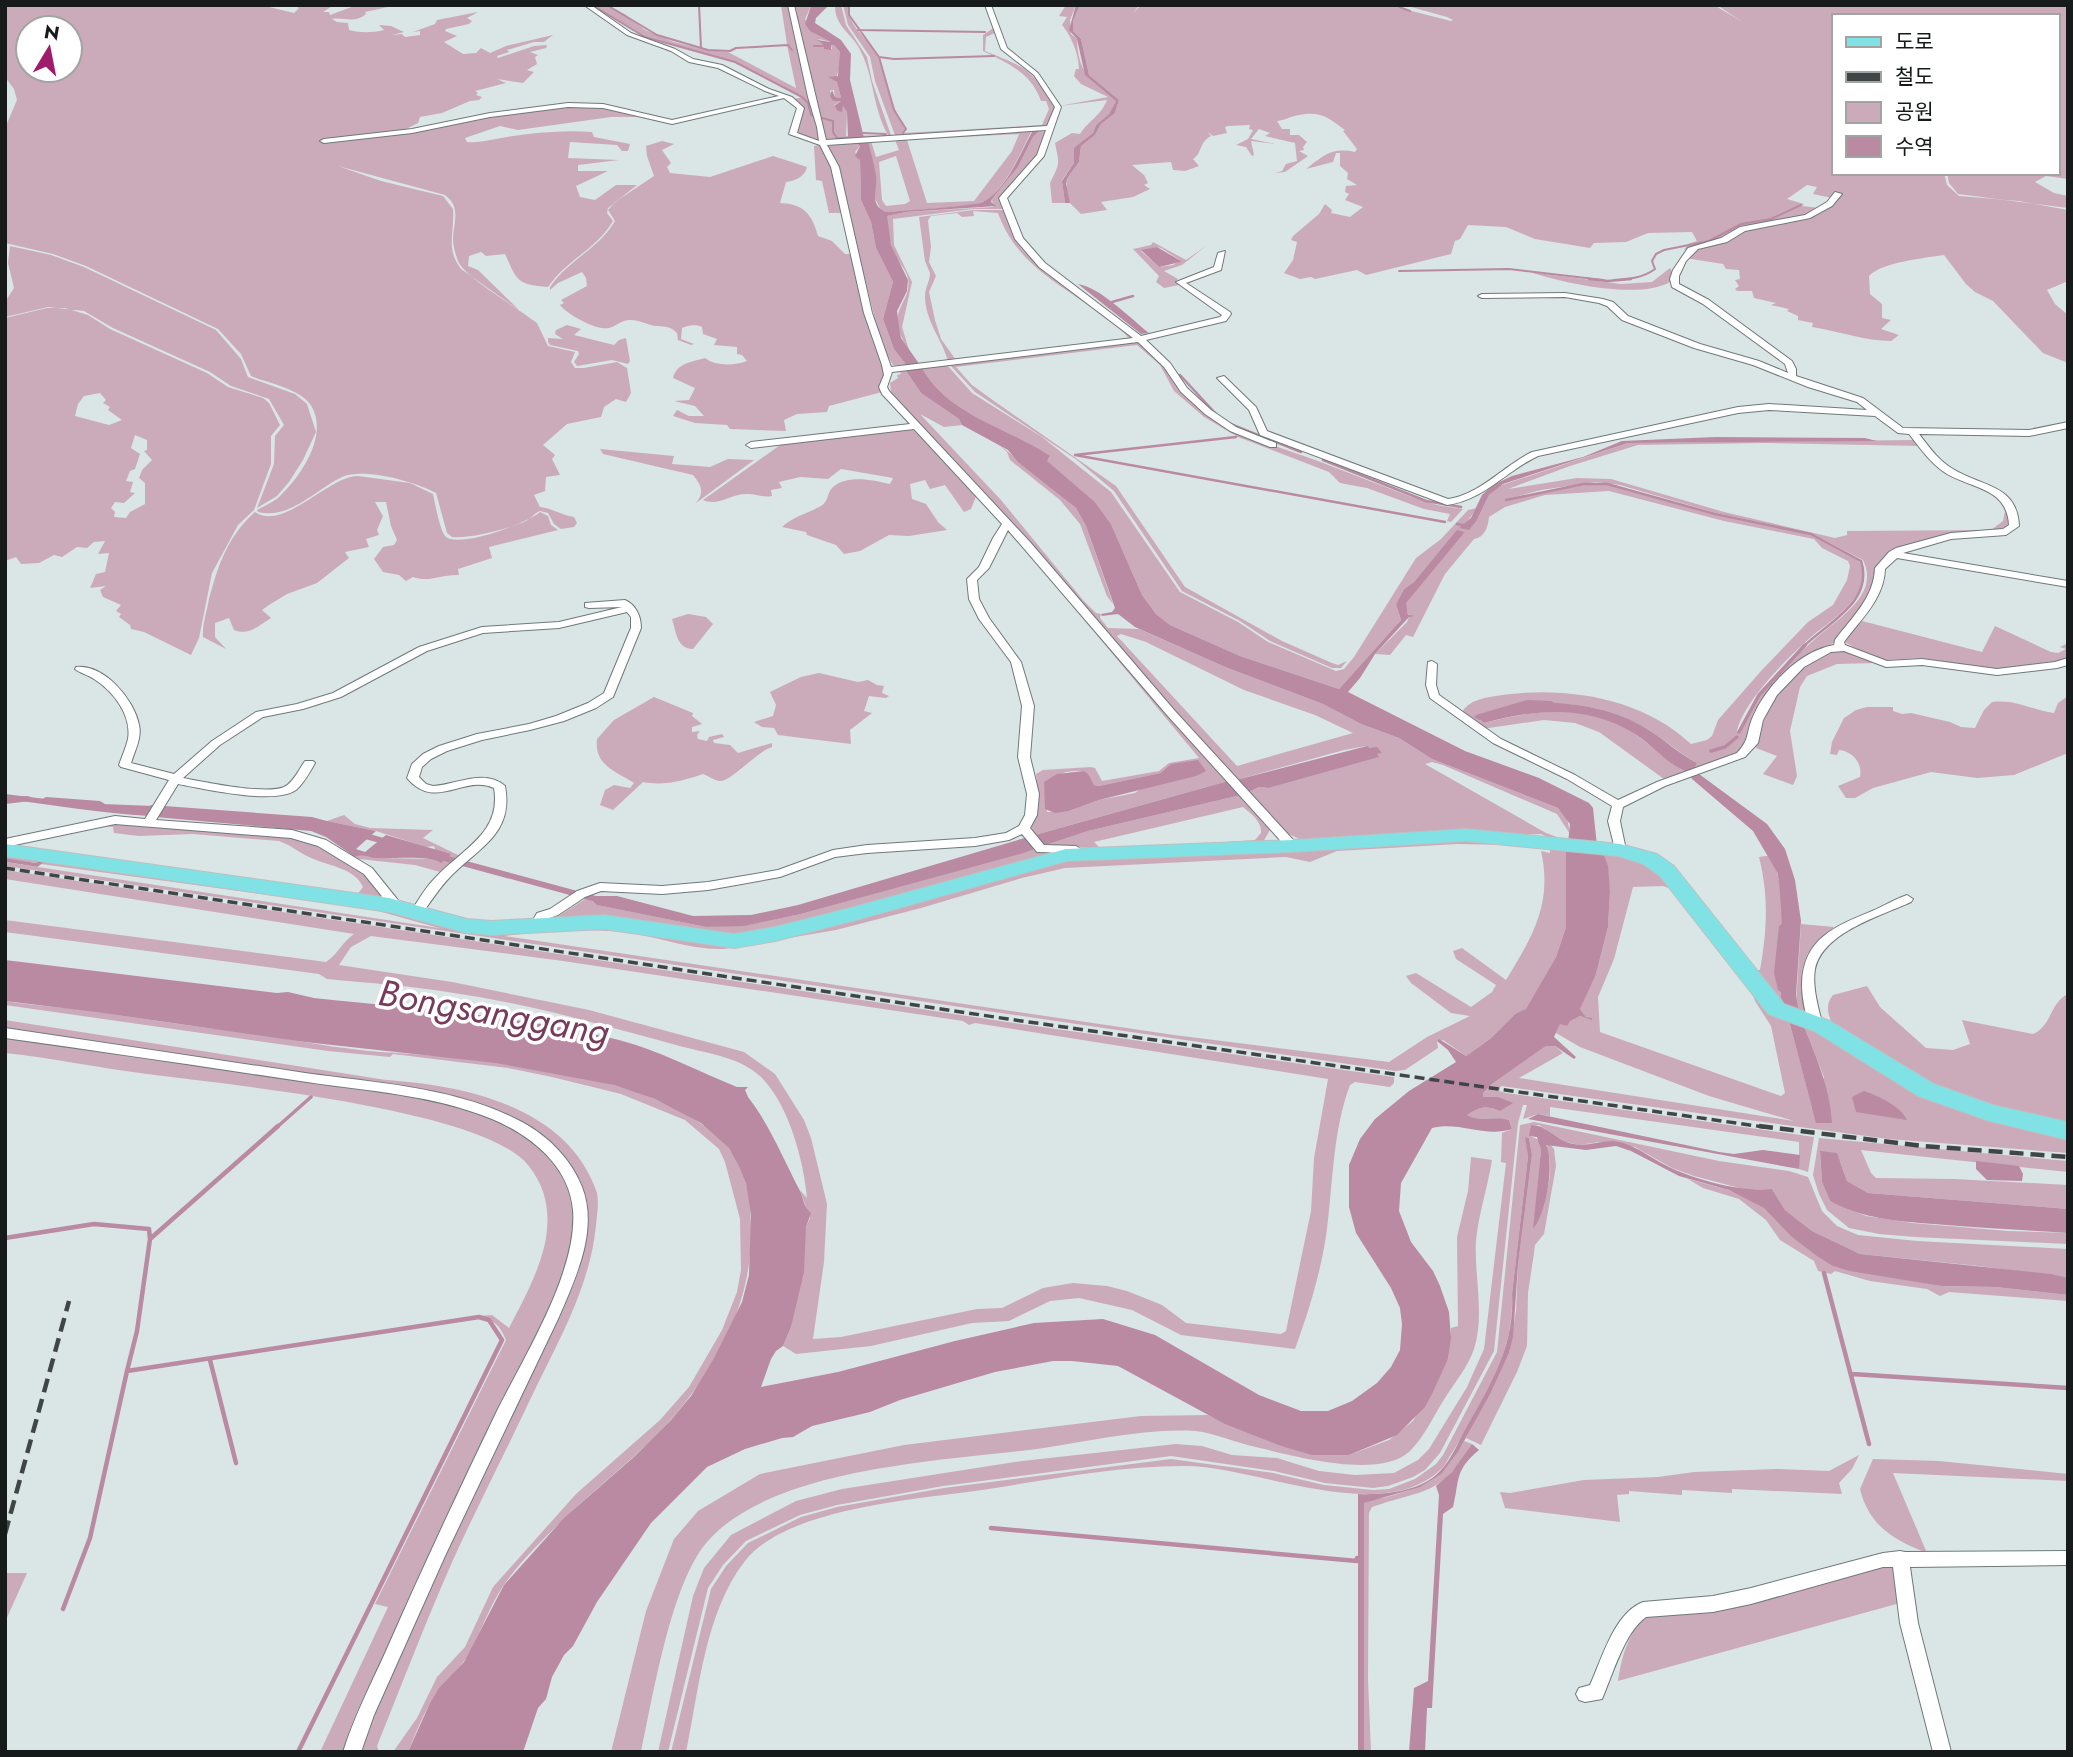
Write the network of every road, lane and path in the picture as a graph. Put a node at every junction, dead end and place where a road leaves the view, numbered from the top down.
1 (587, 5) edge
2 (791, 5) edge
3 (988, 5) edge
4 (790, 98) junction
5 (805, 98) junction
6 (1045, 129) junction
7 (324, 141) dead end
8 (822, 144) junction
9 (1838, 194) dead end
10 (1222, 253) dead end
11 (1482, 296) dead end
12 (1141, 340) junction
13 (887, 370) junction
14 (1221, 378) dead end
15 (1791, 378) junction
16 (1876, 413) junction
17 (2068, 425) edge
18 (917, 426) junction
19 (1912, 431) junction
20 (751, 444) dead end
21 (1318, 458) junction
22 (1007, 525) junction
23 (1893, 554) junction
24 (2068, 584) edge
25 (589, 606) dead end
26 (630, 608) junction
27 (1840, 647) junction
28 (2068, 661) edge
29 (1432, 664) dead end
30 (80, 669) dead end
31 (309, 763) dead end
32 (176, 779) junction
33 (1618, 804) junction
34 (150, 820) junction
35 (1027, 832) junction
36 (5, 843) edge
37 (1292, 846) junction
38 (1612, 849) junction
39 (5, 850) edge
40 (1104, 853) junction
41 (1907, 899) dead end
42 (407, 910) junction
43 (536, 925) junction
44 (1800, 1017) junction
45 (5, 1033) edge
46 (2068, 1131) edge
47 (1900, 1558) junction
48 (2068, 1558) edge
49 (1585, 1694) dead end
50 (352, 1752) edge
51 (1942, 1752) edge

1 - 4 street
2 - 5 street
3 - 6 street
4 - 5 street
4 - 7 street
4 - 8 street
5 - 8 street
6 - 8 street
6 - 12 street
8 - 13 street
9 - 15 street
10 - 12 street
11 - 15 street
12 - 13 street
12 - 21 street
13 - 18 street
14 - 21 street
15 - 16 street
16 - 19 street
16 - 21 street
17 - 19 street
18 - 20 street
18 - 22 street
19 - 23 street
22 - 35 street
22 - 37 street
23 - 24 street
23 - 27 street
25 - 26 street
26 - 32 street
26 - 42 street
27 - 28 street
27 - 33 street
29 - 33 street
30 - 32 street
31 - 32 street
32 - 34 street
33 - 38 street
34 - 36 street
34 - 42 street
35 - 40 street
35 - 43 street
37 - 38 main road
37 - 40 main road
38 - 44 main road
39 - 42 main road
40 - 43 main road
41 - 44 street
42 - 43 main road
44 - 46 main road
45 - 50 street
47 - 48 street
47 - 49 street
47 - 51 street

